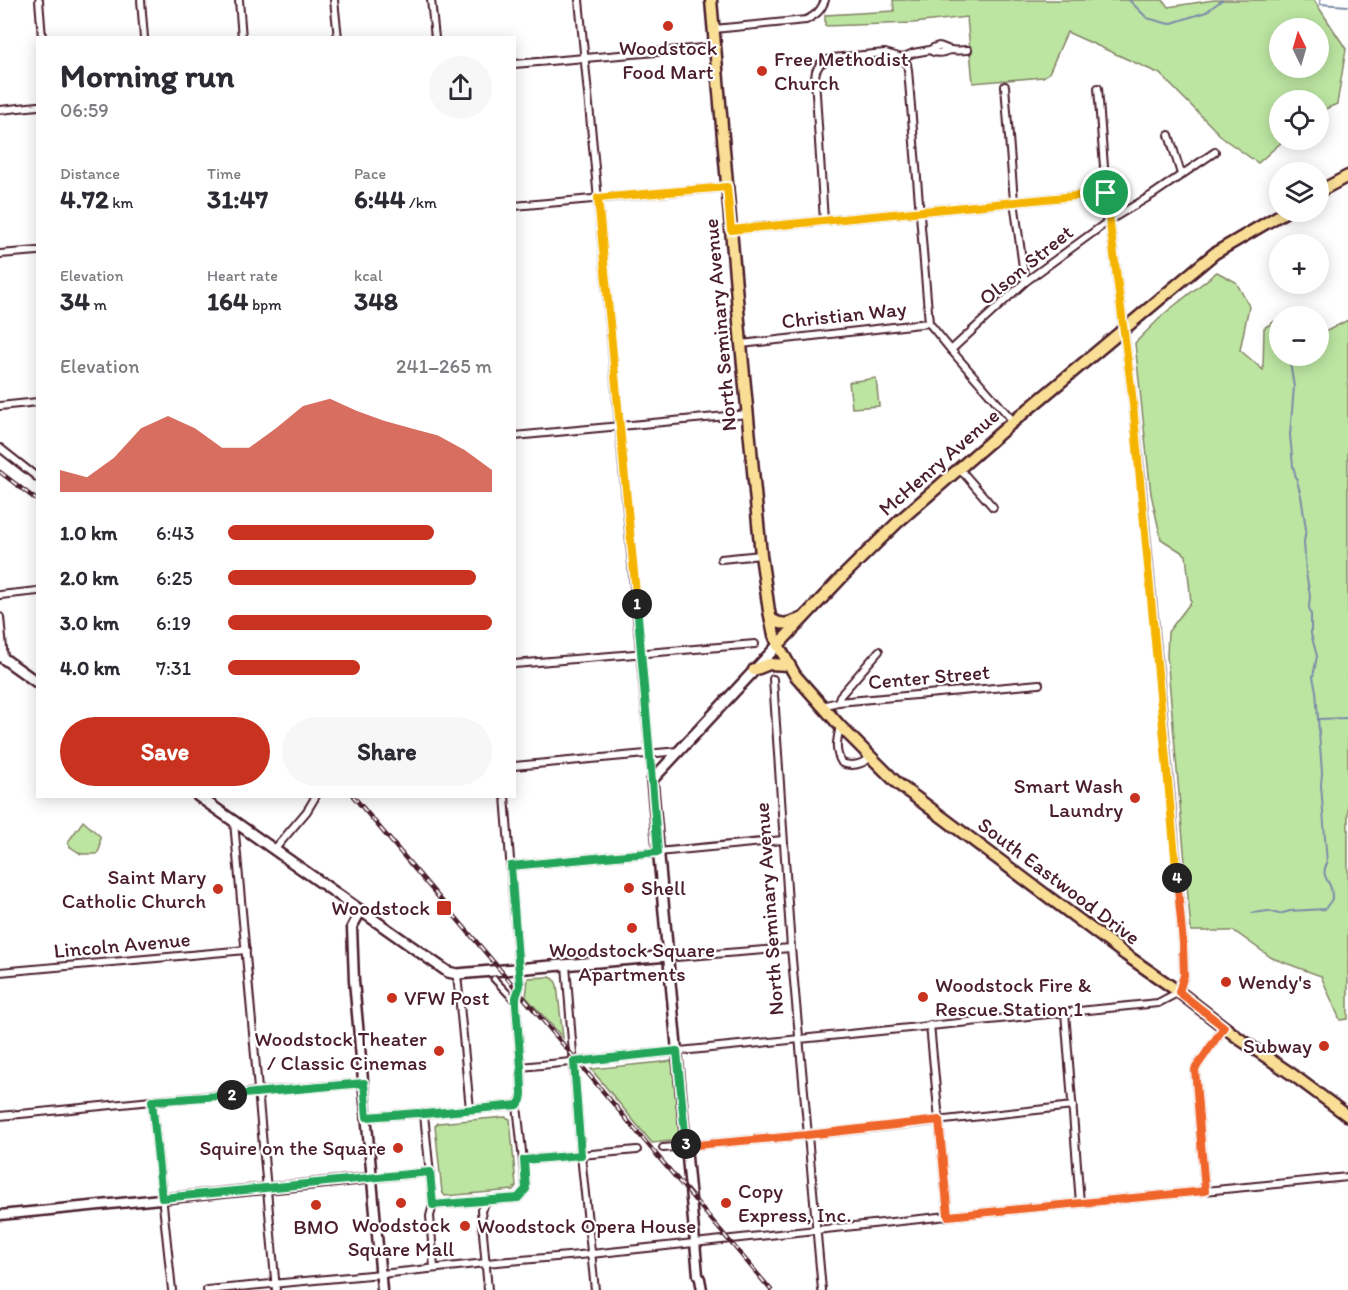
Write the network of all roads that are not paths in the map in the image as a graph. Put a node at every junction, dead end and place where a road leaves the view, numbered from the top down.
1 (39, 0) edge
2 (141, 0) edge
3 (239, 0) edge
4 (334, 0) edge
5 (431, 0) edge
6 (579, 0) edge
7 (711, 0) edge
8 (825, 0) edge
9 (714, 29) junction
10 (42, 36) edge
11 (144, 36) edge
12 (242, 36) edge
13 (338, 36) edge
14 (435, 36) edge
15 (715, 47) junction
16 (968, 50) dead end
17 (585, 58) junction
18 (902, 58) junction
19 (516, 64) edge
20 (1005, 86) dead end
21 (1098, 88) dead end
22 (36, 106) edge
23 (0, 110) edge
24 (1168, 135) dead end
25 (1215, 152) dead end
26 (1181, 174) junction
27 (1348, 176) edge
28 (1329, 186) edge
29 (727, 187) junction
30 (1106, 193) junction
31 (598, 198) junction
32 (1014, 201) junction
33 (516, 206) edge
34 (921, 211) junction
35 (1110, 220) junction
36 (824, 221) junction
37 (1269, 221) edge
38 (731, 230) junction
39 (36, 251) edge
40 (0, 254) edge
41 (1025, 282) junction
42 (929, 322) junction
43 (1124, 329) junction
44 (741, 344) junction
45 (951, 351) junction
46 (36, 402) edge
47 (0, 406) edge
48 (748, 414) junction
49 (1014, 422) junction
50 (619, 426) junction
51 (516, 436) edge
52 (0, 448) edge
53 (959, 468) junction
54 (36, 476) edge
55 (993, 507) dead end
56 (761, 555) junction
57 (721, 559) dead end
58 (36, 591) edge
59 (0, 595) edge
60 (0, 617) edge
61 (804, 617) junction
62 (771, 619) junction
63 (755, 644) dead end
64 (777, 645) junction
65 (879, 651) dead end
66 (641, 653) junction
67 (2, 658) edge
68 (516, 664) edge
69 (789, 665) junction
70 (753, 670) junction
71 (773, 679) dead end
72 (36, 682) edge
73 (1039, 684) dead end
74 (838, 702) junction
75 (821, 706) junction
76 (840, 726) junction
77 (679, 751) junction
78 (650, 753) junction
79 (870, 758) junction
80 (516, 766) edge
81 (652, 780) junction
82 (201, 798) edge
83 (315, 798) edge
84 (505, 798) edge
85 (234, 822) junction
86 (783, 840) junction
87 (274, 850) junction
88 (658, 852) junction
89 (511, 866) junction
90 (361, 912) junction
91 (791, 948) junction
92 (246, 950) junction
93 (668, 956) junction
94 (566, 965) junction
95 (519, 969) junction
96 (0, 972) edge
97 (457, 974) junction
98 (494, 980) dead end
99 (1179, 992) junction
100 (516, 1002) junction
101 (1065, 1012) junction
102 (930, 1025) junction
103 (1224, 1027) junction
104 (798, 1039) junction
105 (677, 1051) junction
106 (574, 1062) junction
107 (521, 1067) junction
108 (364, 1083) junction
109 (259, 1092) junction
110 (152, 1101) junction
111 (518, 1105) junction
112 (1072, 1106) junction
113 (470, 1109) junction
114 (424, 1114) junction
115 (0, 1116) edge
116 (1348, 1116) edge
117 (367, 1117) junction
118 (939, 1120) junction
119 (807, 1135) junction
120 (686, 1146) junction
121 (663, 1148) dead end
122 (637, 1150) dead end
123 (581, 1155) junction
124 (524, 1160) junction
125 (430, 1172) junction
126 (372, 1178) junction
127 (1348, 1178) edge
128 (268, 1188) junction
129 (1205, 1191) junction
130 (162, 1198) junction
131 (488, 1200) junction
132 (470, 1202) junction
133 (1080, 1203) junction
134 (433, 1205) junction
135 (481, 1210) junction
136 (0, 1215) edge
137 (948, 1216) junction
138 (817, 1230) junction
139 (695, 1242) junction
140 (591, 1254) junction
141 (486, 1263) junction
142 (434, 1268) junction
143 (381, 1274) junction
144 (276, 1287) edge
145 (172, 1290) edge
146 (207, 1290) edge
147 (382, 1290) edge
148 (488, 1290) edge
149 (595, 1290) edge
150 (700, 1290) edge
151 (822, 1290) edge

1 - 10 street
2 - 11 street
3 - 12 street
4 - 13 street
5 - 14 street
6 - 17 street
7 - 9 main road, North Seminary Avenue
8 - 9 street
9 - 15 main road, North Seminary Avenue
15 - 17 street
15 - 29 main road, North Seminary Avenue
16 - 18 street
17 - 19 street
17 - 31 street
18 - 34 street
18 - 36 street
20 - 32 street
21 - 30 street
22 - 23 street
24 - 26 street
25 - 26 street, Olson Street
26 - 35 street, Olson Street
27 - 28 main road
29 - 31 street
29 - 38 main road, North Seminary Avenue
30 - 32 street
30 - 35 street
31 - 33 street
31 - 50 street
32 - 34 street
32 - 41 street
34 - 36 street
34 - 42 street
35 - 41 street, Olson Street
35 - 43 street
36 - 38 street
37 - 43 main road, McHenry Avenue
38 - 44 main road, North Seminary Avenue
39 - 40 street
41 - 45 street, Olson Street
42 - 44 street, Christian Way
42 - 45 street, Christian Way
43 - 49 main road, McHenry Avenue
43 - 99 street
44 - 48 main road, North Seminary Avenue
45 - 49 street, Christian Way
46 - 47 street
48 - 50 street
48 - 56 main road, North Seminary Avenue
49 - 53 main road, McHenry Avenue
50 - 51 street
50 - 66 street
52 - 54 street
53 - 55 street
53 - 61 main road, McHenry Avenue
56 - 57 street
56 - 62 main road, North Seminary Avenue
58 - 59 street
60 - 67 street
61 - 62 main road
61 - 64 main road, McHenry Avenue
62 - 64 main road, North Seminary Avenue
63 - 66 street
64 - 69 main road, South Eastwood Drive
64 - 70 main road, McHenry Avenue
65 - 74 street
66 - 68 street
66 - 78 street
67 - 72 main road
69 - 70 main road
69 - 75 main road, South Eastwood Drive
70 - 77 main road, McHenry Avenue
71 - 86 street, North Seminary Avenue
73 - 74 street, Center Street
74 - 75 street, Center Street
75 - 76 main road, South Eastwood Drive
76 - 79 main road, South Eastwood Drive
76 - 79 street
77 - 78 street
77 - 81 main road, McHenry Avenue
78 - 80 street
78 - 81 street
79 - 99 main road, South Eastwood Drive
81 - 88 main road
82 - 85 main road
83 - 87 street
84 - 89 street
85 - 87 main road
85 - 92 street
86 - 88 street
86 - 91 street, North Seminary Avenue
87 - 90 main road
88 - 89 street
88 - 93 main road
89 - 95 street
90 - 97 main road
90 - 108 street
91 - 93 street
91 - 104 street, North Seminary Avenue
92 - 96 street, Lincoln Avenue
92 - 109 street
93 - 94 main road
93 - 105 street
94 - 95 main road
94 - 106 street
95 - 97 main road
95 - 100 street
97 - 113 street
98 - 100 street
99 - 101 street
99 - 103 main road, South Eastwood Drive
100 - 107 street
101 - 102 street
101 - 112 street
102 - 104 street
102 - 118 street
103 - 116 main road, South Eastwood Drive
103 - 129 street
104 - 105 street
104 - 119 street, North Seminary Avenue
105 - 106 street
105 - 120 street
106 - 107 street
106 - 123 street
107 - 111 street
108 - 109 street
108 - 117 street
109 - 110 street
109 - 128 street
110 - 115 street
110 - 130 street
111 - 113 street
111 - 124 street
112 - 118 street
112 - 133 street
113 - 114 street
114 - 117 street
114 - 125 street
117 - 126 street
118 - 119 street
118 - 137 street
119 - 120 street
119 - 138 street, North Seminary Avenue
120 - 121 street
120 - 139 street
122 - 123 street
123 - 124 street
123 - 140 street
124 - 131 street
125 - 126 street
125 - 134 street
126 - 128 street
126 - 143 street
127 - 129 street
128 - 130 street
128 - 144 street
129 - 133 street
130 - 136 street
130 - 145 street
131 - 132 street
131 - 135 street
132 - 134 street
132 - 135 street
133 - 137 street
134 - 142 street
135 - 141 street
137 - 138 street
138 - 139 street
138 - 151 street, North Seminary Avenue
139 - 140 street
139 - 150 street
140 - 141 street
140 - 149 street
141 - 142 street
141 - 148 street
142 - 143 street
143 - 144 street
143 - 147 street
144 - 146 street

